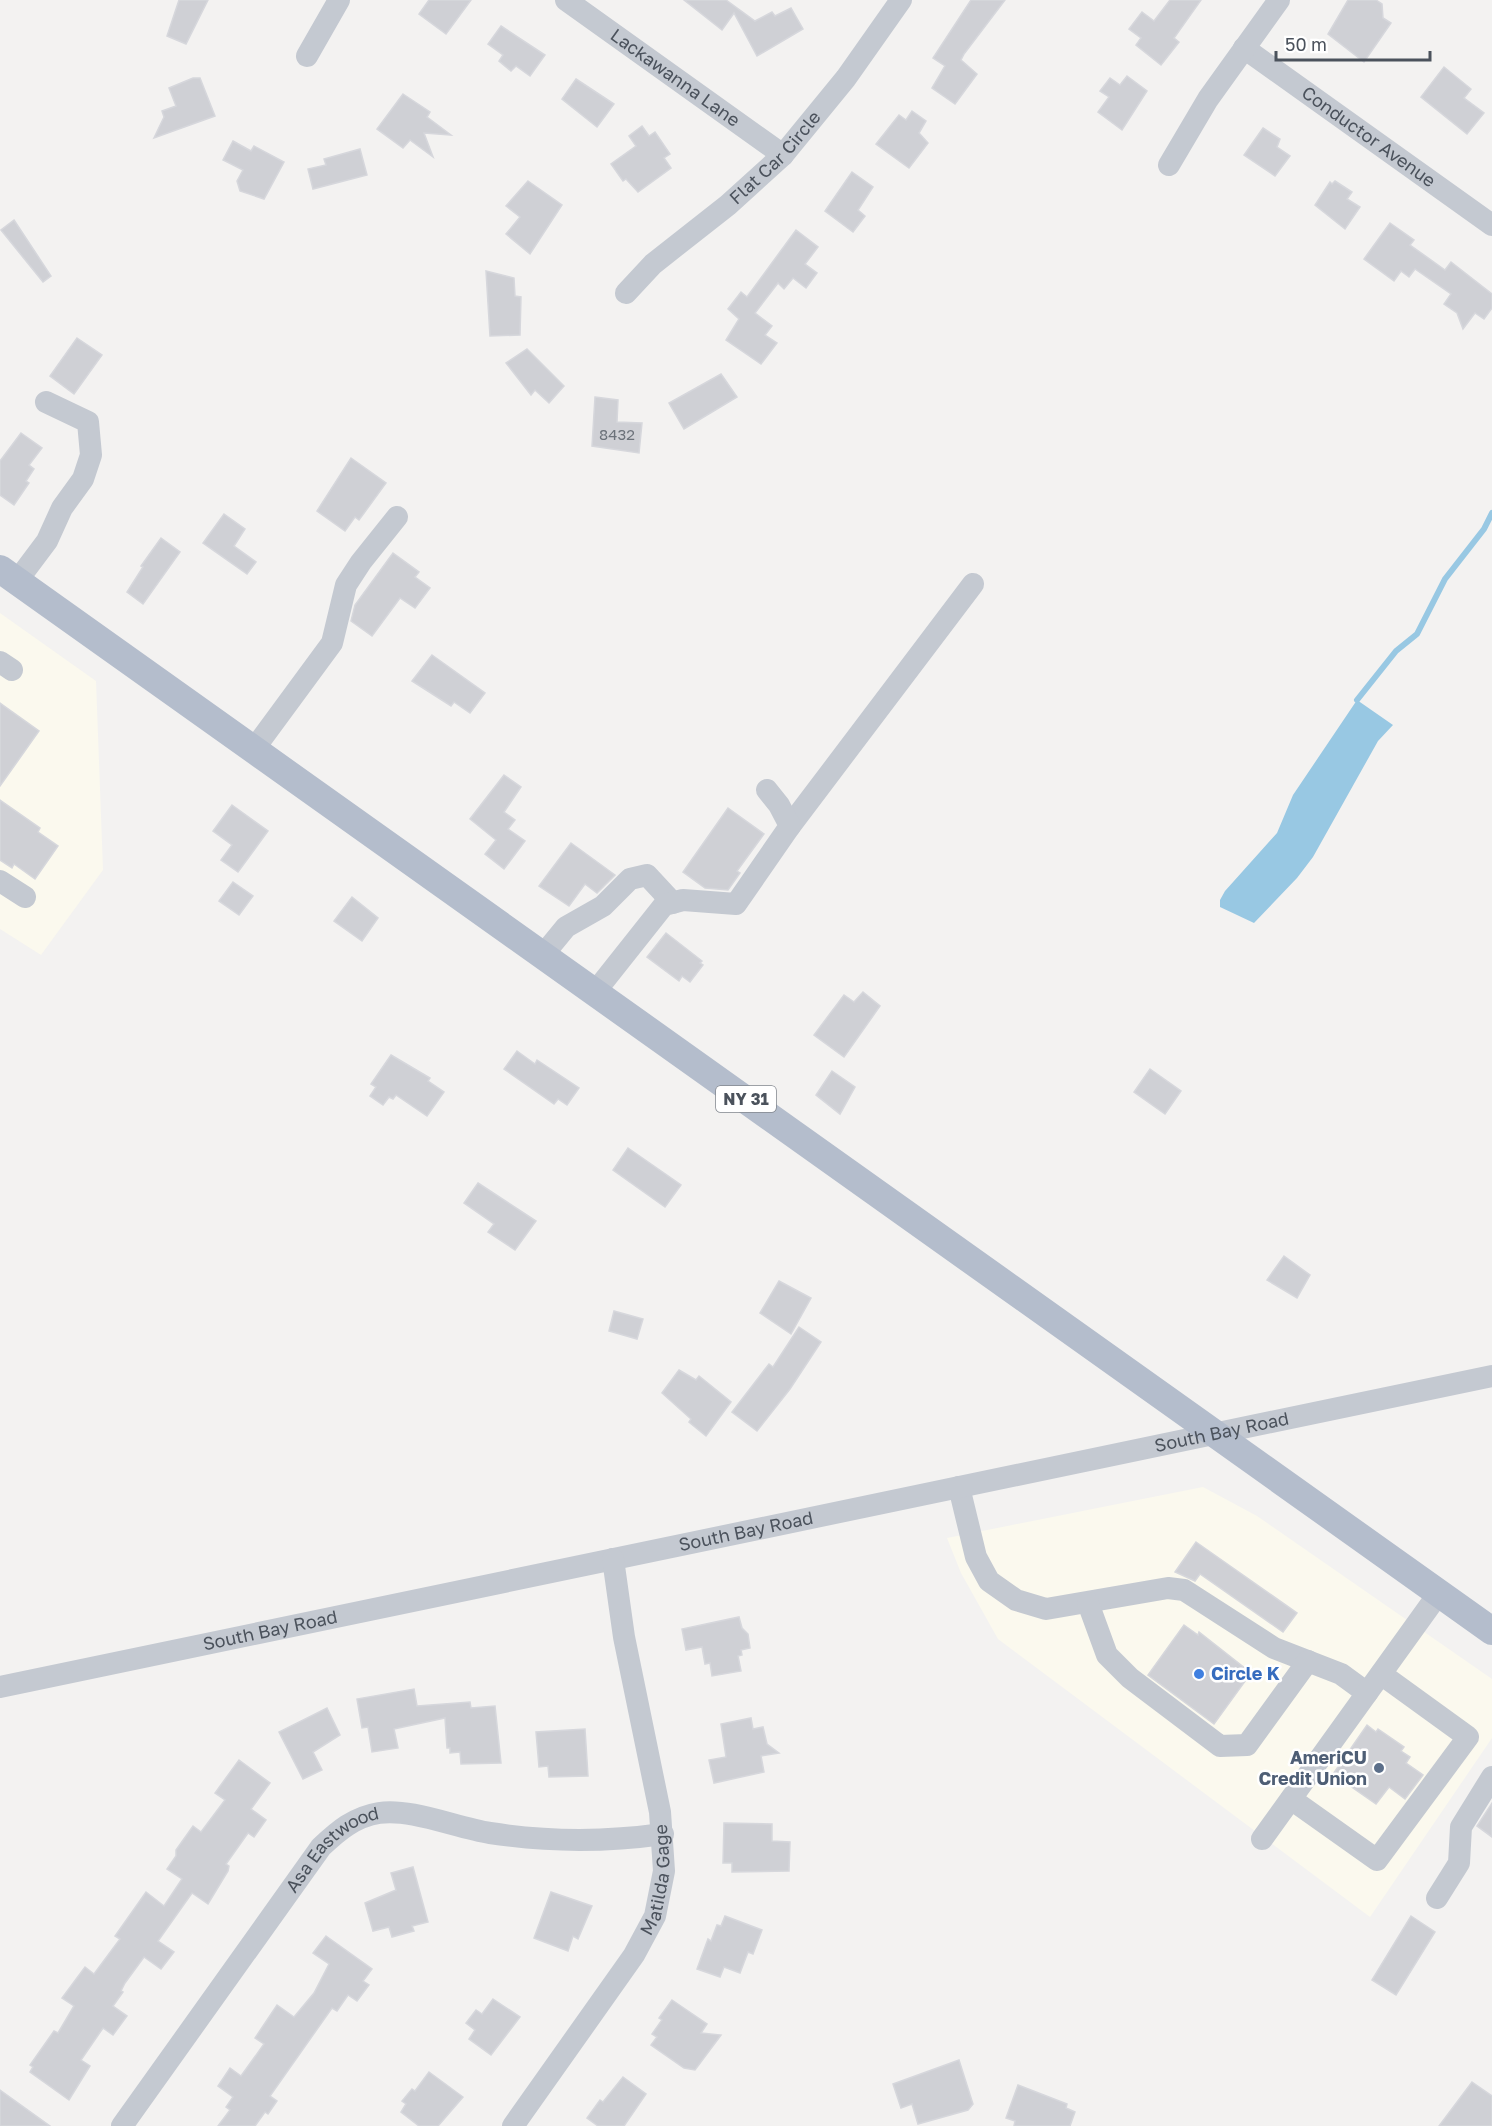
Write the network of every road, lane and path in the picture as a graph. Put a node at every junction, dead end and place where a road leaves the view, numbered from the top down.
1 (339, 0) edge
2 (566, 0) edge
3 (901, 0) edge
4 (1279, 0) edge
5 (1244, 48) junction
6 (307, 56) dead end
7 (783, 155) junction
8 (1169, 165) dead end
9 (1489, 218) edge
10 (626, 293) dead end
11 (46, 402) dead end
12 (397, 517) dead end
13 (9, 575) edge
14 (973, 584) dead end
15 (254, 749) junction
16 (767, 790) dead end
17 (790, 826) junction
18 (0, 881) edge
19 (25, 897) dead end
20 (673, 903) junction
21 (543, 955) junction
22 (595, 992) junction
23 (1492, 1376) edge
24 (1216, 1434) junction
25 (959, 1487) junction
26 (613, 1559) junction
27 (1439, 1593) junction
28 (1088, 1603) junction
29 (1492, 1630) edge
30 (1308, 1661) junction
31 (1381, 1674) junction
32 (0, 1687) edge
33 (1367, 1694) junction
34 (1492, 1777) edge
35 (1291, 1799) junction
36 (663, 1834) junction
37 (1262, 1839) dead end
38 (1437, 1899) dead end
39 (122, 2126) edge
40 (513, 2126) edge

1 - 6 street
2 - 7 street, Lackawanna Lane
3 - 7 street, Flat Car Circle
4 - 5 street
5 - 8 street
5 - 9 street, Conductor Avenue
7 - 10 street, Flat Car Circle
11 - 13 street
12 - 15 street
13 - 15 main road, NY 31
14 - 17 street
15 - 21 main road, NY 31
16 - 17 street
17 - 20 street
18 - 19 street
20 - 21 street
20 - 22 street
21 - 22 main road, NY 31
22 - 24 main road, NY 31
23 - 24 street, South Bay Road
24 - 25 street, South Bay Road
24 - 27 main road, NY 31
25 - 26 street, South Bay Road
25 - 28 street
26 - 32 street, South Bay Road
26 - 36 street, Matilda Gage
27 - 29 main road, NY 31
27 - 31 street
28 - 30 street
28 - 30 street
30 - 33 street
31 - 33 street
31 - 35 street
33 - 35 street
34 - 38 street
35 - 37 street
36 - 39 street, Asa Eastwood
36 - 40 street, Matilda Gage

